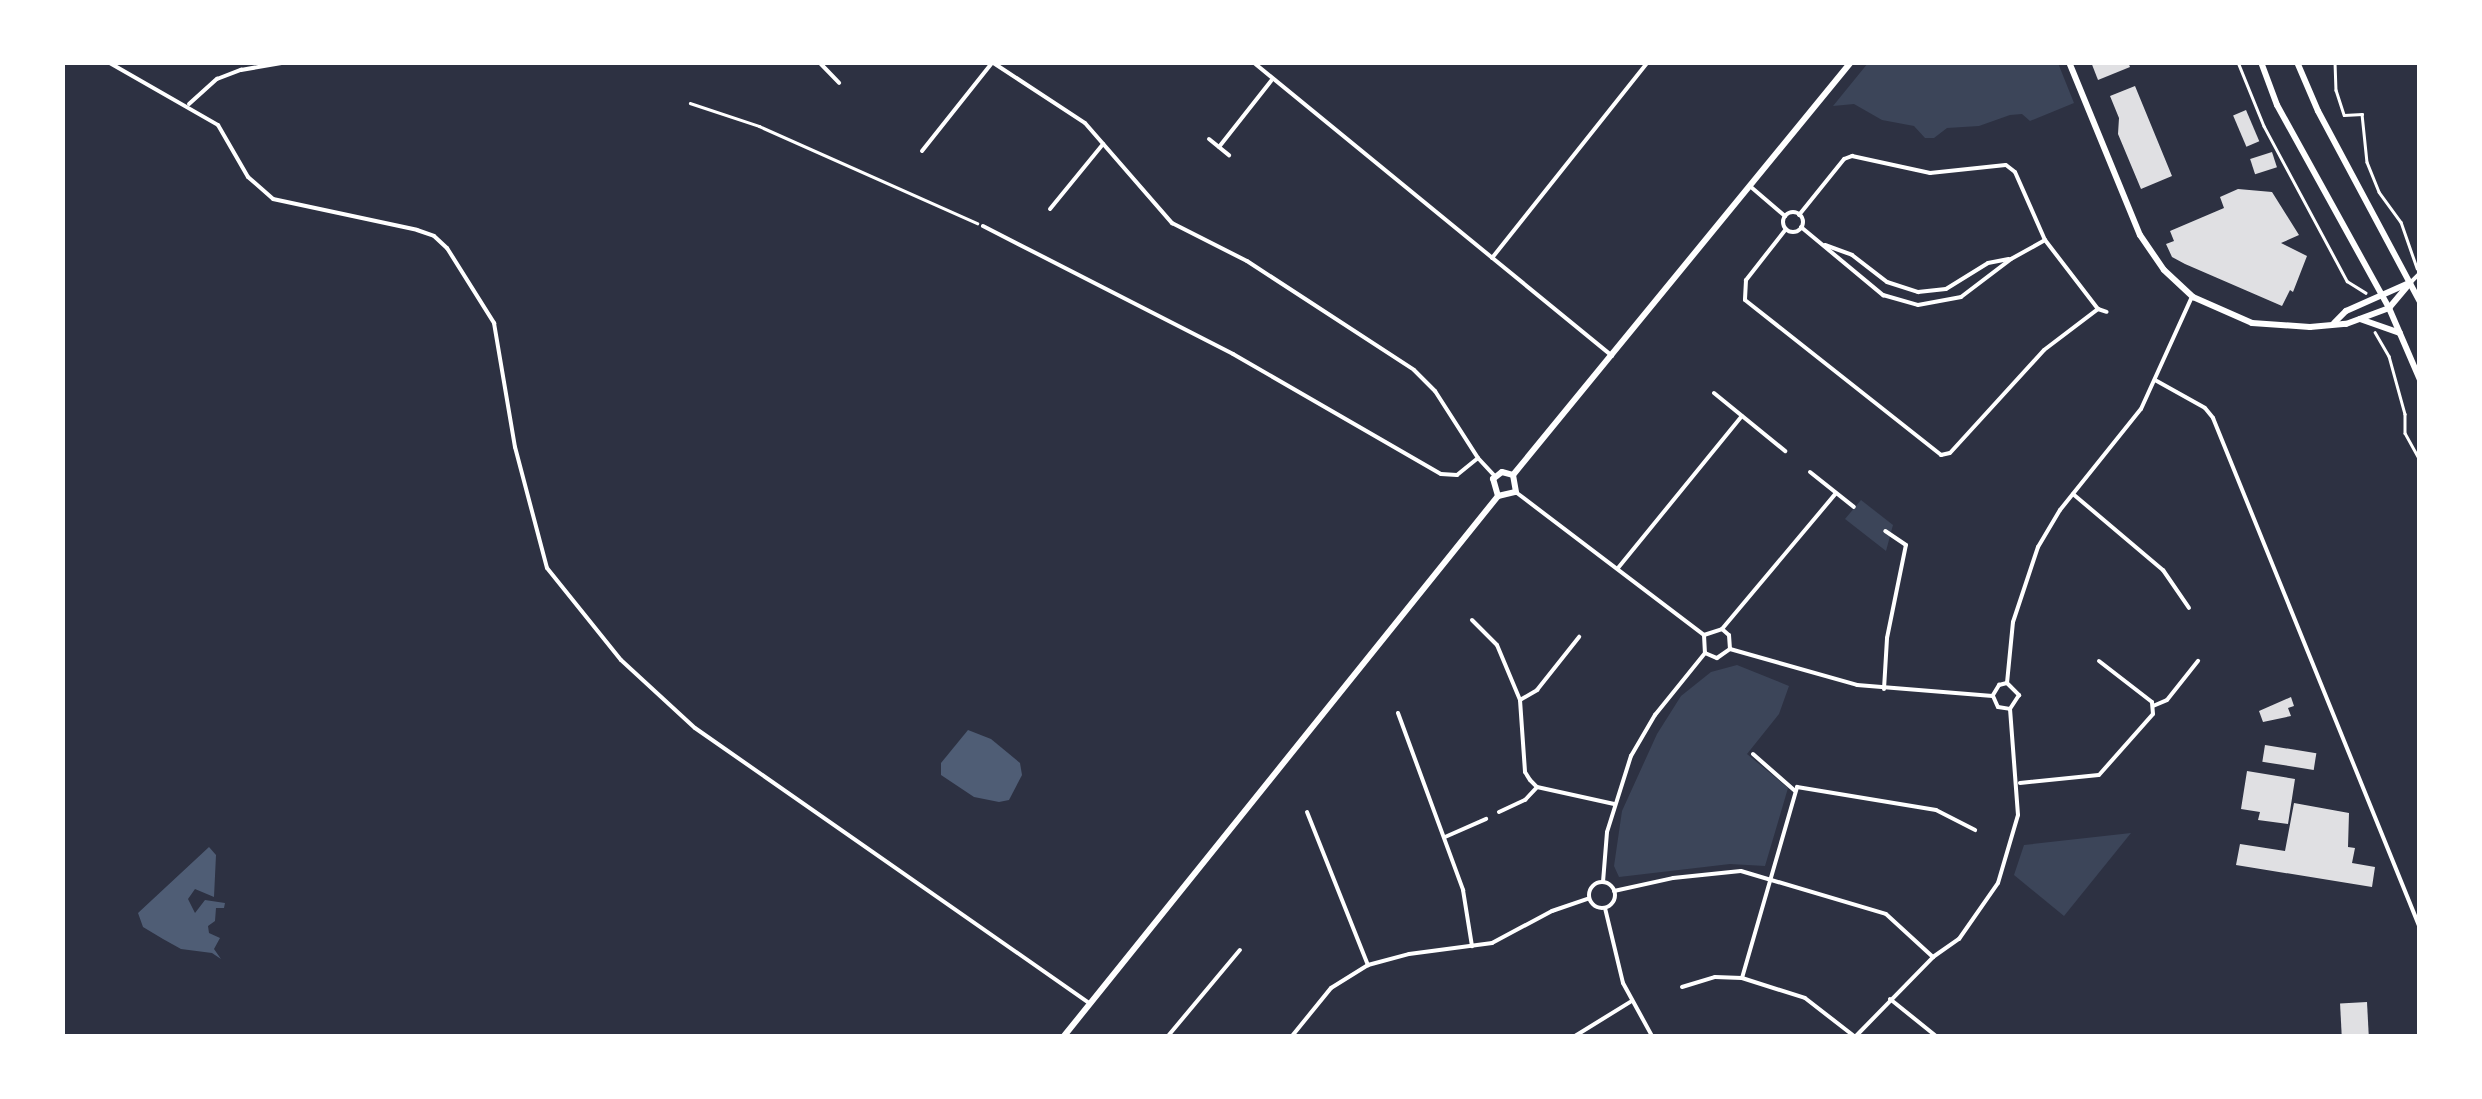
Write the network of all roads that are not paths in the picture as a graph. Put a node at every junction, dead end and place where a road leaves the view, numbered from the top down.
1 (108, 62) edge
2 (347, 62) edge
3 (819, 62) edge
4 (992, 62) edge
5 (1252, 62) edge
6 (1648, 62) edge
7 (1850, 62) edge
8 (2069, 62) edge
9 (2261, 62) edge
10 (2297, 62) edge
11 (829, 64) edge
12 (1271, 80) junction
13 (840, 83) dead end
14 (188, 105) junction
15 (1209, 139) dead end
16 (1102, 144) junction
17 (1219, 148) junction
18 (922, 150) dead end
19 (1229, 155) dead end
20 (1750, 186) junction
21 (1050, 209) dead end
22 (1799, 215) junction
23 (1785, 216) junction
24 (983, 226) road end
25 (1801, 227) junction
26 (1786, 229) junction
27 (2045, 240) junction
28 (1821, 243) junction
29 (1491, 258) junction
30 (2010, 259) junction
31 (2419, 273) edge
32 (2410, 283) junction
33 (2382, 294) junction
34 (2192, 297) junction
35 (2420, 302) edge
36 (2389, 308) junction
37 (2098, 309) junction
38 (2107, 312) dead end
39 (2360, 319) junction
40 (2334, 322) junction
41 (2400, 333) junction
42 (1612, 356) junction
43 (2154, 380) junction
44 (2420, 380) edge
45 (1714, 393) dead end
46 (1742, 416) junction
47 (1785, 450) dead end
48 (1478, 458) junction
49 (1810, 472) dead end
50 (1514, 475) junction
51 (1496, 476) junction
52 (1516, 492) junction
53 (1836, 493) junction
54 (2073, 494) junction
55 (1498, 496) junction
56 (1854, 506) dead end
57 (1885, 530) dead end
58 (1618, 568) junction
59 (2189, 608) dead end
60 (1472, 620) dead end
61 (1722, 629) junction
62 (1704, 635) junction
63 (1579, 637) dead end
64 (1730, 648) junction
65 (1705, 652) junction
66 (2198, 660) dead end
67 (2098, 661) dead end
68 (2008, 683) junction
69 (1884, 690) junction
70 (1993, 696) junction
71 (1520, 700) junction
72 (2152, 707) junction
73 (2010, 709) junction
74 (1398, 713) dead end
75 (1753, 754) dead end
76 (2018, 783) junction
77 (1536, 787) junction
78 (1794, 790) junction
79 (1614, 804) junction
80 (1307, 812) dead end
81 (1498, 812) dead end
82 (1486, 819) dead end
83 (1975, 830) dead end
84 (1444, 837) junction
85 (1770, 879) junction
86 (1602, 882) junction
87 (1614, 891) junction
88 (1589, 898) junction
89 (1604, 908) junction
90 (2420, 928) edge
91 (1472, 946) junction
92 (1240, 950) dead end
93 (1933, 957) junction
94 (1368, 965) junction
95 (1742, 978) junction
96 (1682, 987) dead end
97 (1890, 998) junction
98 (1631, 1001) junction
99 (1090, 1004) junction
100 (1064, 1036) edge
101 (1168, 1036) edge
102 (1292, 1036) edge
103 (1575, 1036) edge
104 (1652, 1036) edge
105 (1855, 1036) edge
106 (1936, 1036) edge

1 - 14 street
2 - 14 street
3 - 11 street
4 - 16 street
4 - 18 street
5 - 12 street
6 - 29 street
7 - 20 main road
8 - 34 main road
9 - 33 main road
10 - 32 main road
11 - 13 street
12 - 17 street
12 - 29 street
14 - 99 street
15 - 17 street
16 - 21 street
16 - 48 street
17 - 19 street
20 - 23 street
20 - 42 main road
22 - 23 street
22 - 25 street
22 - 27 street
23 - 26 street
24 - 48 street
25 - 26 street
25 - 28 street
26 - 37 street
27 - 30 street
27 - 37 street
28 - 30 street
28 - 30 street
29 - 42 street
31 - 32 street
32 - 33 main road
32 - 35 main road
32 - 36 main road
33 - 36 main road
33 - 40 main road
34 - 40 main road
34 - 43 street
36 - 39 main road
36 - 41 main road
37 - 38 street
39 - 40 main road
39 - 41 main road
41 - 44 main road
42 - 50 main road
43 - 54 street
43 - 90 street
45 - 46 street
46 - 47 street
46 - 58 street
48 - 51 street
49 - 53 street
50 - 51 main road
50 - 52 main road
51 - 55 main road
52 - 55 main road
52 - 58 street
53 - 56 street
53 - 61 street
54 - 59 street
54 - 68 street
55 - 99 main road
57 - 69 street
58 - 62 street
60 - 71 street
61 - 62 street
61 - 64 street
62 - 65 street
63 - 71 street
64 - 65 street
64 - 69 street
65 - 79 street
66 - 72 street
67 - 72 street
68 - 70 street
68 - 73 street
69 - 70 street
70 - 73 street
71 - 77 street
72 - 76 street
73 - 76 street
74 - 84 street
75 - 78 street
76 - 93 street
77 - 79 street
77 - 81 street
78 - 83 street
78 - 85 street
79 - 86 street
80 - 94 street
82 - 84 street
84 - 91 street
85 - 87 street
85 - 93 street
85 - 95 street
86 - 87 street
86 - 88 street
87 - 89 street
88 - 89 street
88 - 91 street
89 - 98 street
91 - 94 street
92 - 101 street
93 - 97 street
94 - 102 street
95 - 96 street
95 - 105 street
97 - 105 street
97 - 106 street
98 - 103 street
98 - 104 street
99 - 100 main road

